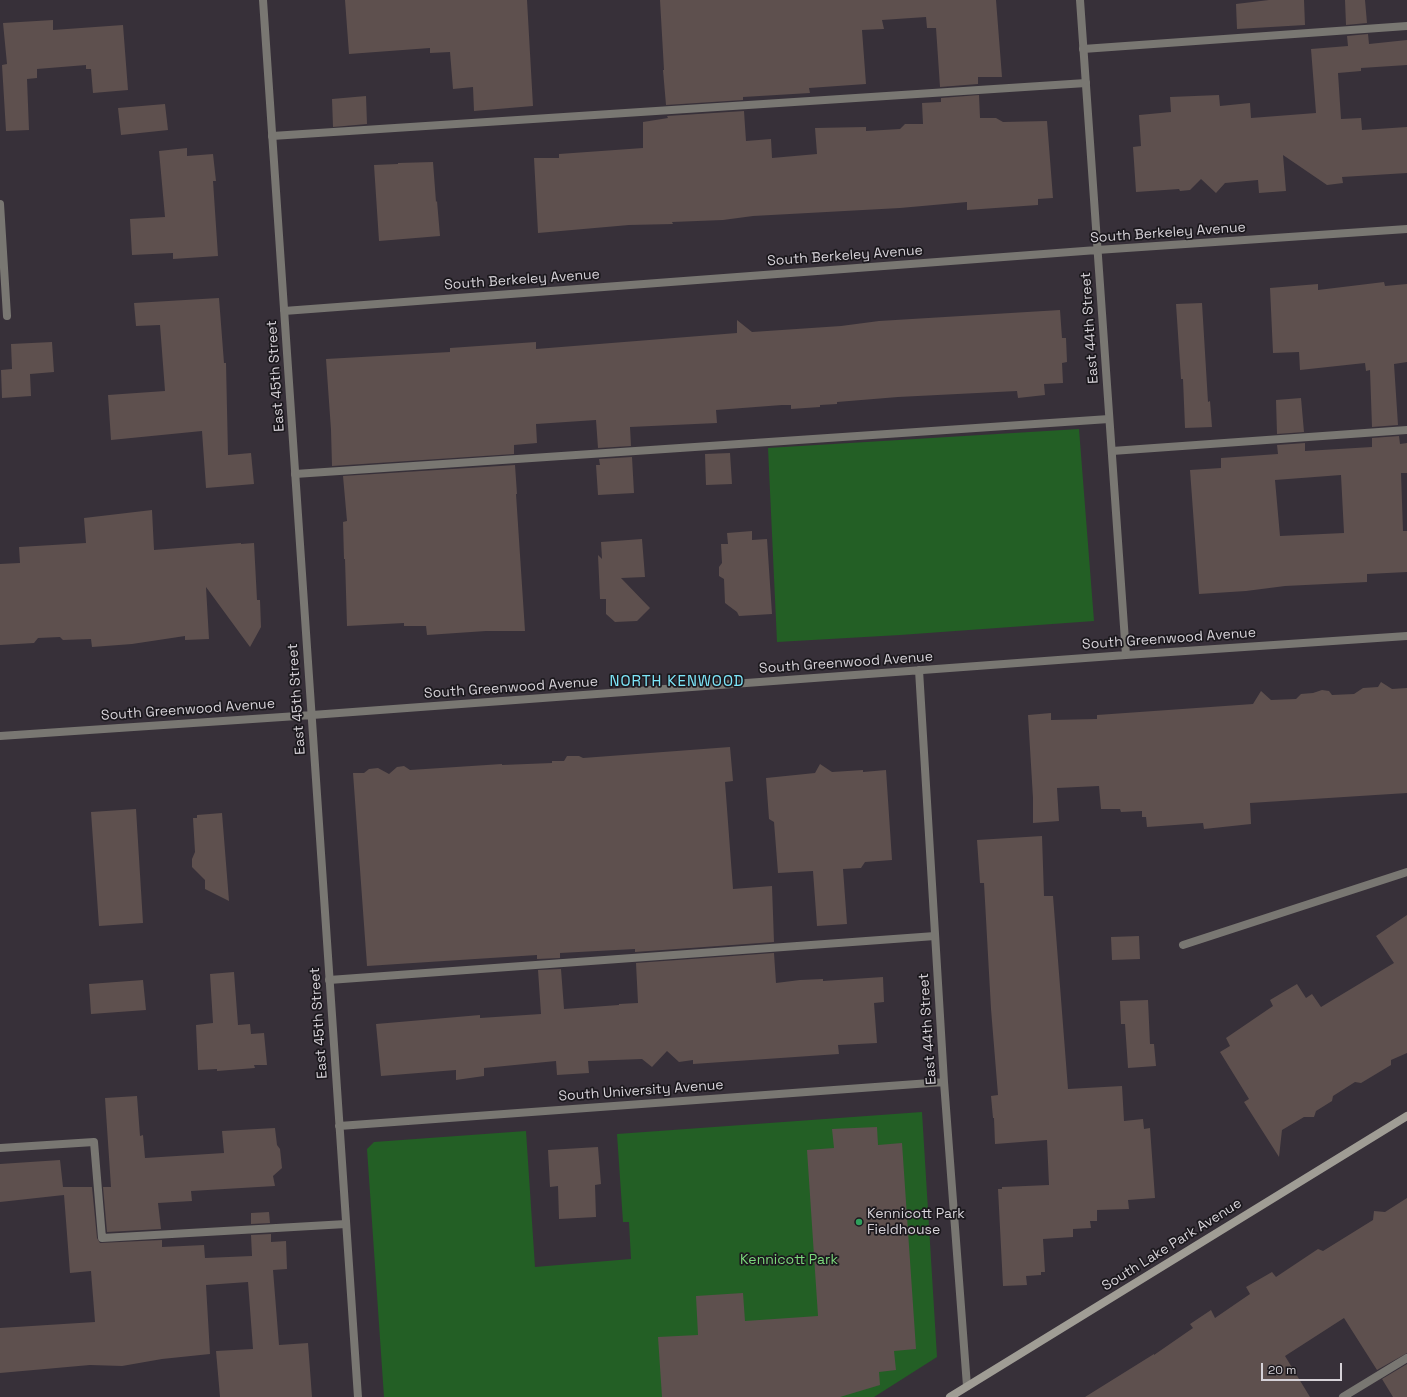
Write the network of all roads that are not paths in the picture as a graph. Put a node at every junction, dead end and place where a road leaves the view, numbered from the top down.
1 (263, 0) edge
2 (1080, 0) edge
3 (1407, 26) edge
4 (1083, 49) junction
5 (1086, 83) junction
6 (272, 136) junction
7 (0, 204) edge
8 (1407, 229) edge
9 (1098, 250) junction
10 (284, 311) junction
11 (7, 316) dead end
12 (1110, 419) junction
13 (1407, 430) edge
14 (1112, 451) junction
15 (295, 474) junction
16 (1407, 636) edge
17 (1126, 655) junction
18 (919, 670) junction
19 (312, 715) junction
20 (0, 736) edge
21 (1407, 872) edge
22 (935, 936) junction
23 (1183, 945) dead end
24 (329, 980) junction
25 (944, 1082) junction
26 (1407, 1116) edge
27 (339, 1126) junction
28 (0, 1148) edge
29 (346, 1224) junction
30 (1407, 1358) edge
31 (967, 1386) junction
32 (358, 1397) edge
33 (950, 1397) edge
34 (1343, 1397) edge

1 - 6 street, East 45th Street
2 - 4 street, East 44th Street
3 - 4 street
4 - 5 street, East 44th Street
5 - 6 street
5 - 9 street, East 44th Street
6 - 10 street, East 45th Street
7 - 11 street
8 - 9 street, South Berkeley Avenue
9 - 10 street, South Berkeley Avenue
9 - 12 street, East 44th Street
10 - 15 street, East 45th Street
12 - 14 street, East 44th Street
12 - 15 street
13 - 14 street
14 - 17 street, East 44th Street
15 - 19 street, East 45th Street
16 - 17 street, South Greenwood Avenue
17 - 18 street, South Greenwood Avenue
18 - 19 street, South Greenwood Avenue
18 - 22 street, East 44th Street
19 - 20 street, South Greenwood Avenue
19 - 24 street, East 45th Street
21 - 23 street
22 - 24 street
22 - 25 street, East 44th Street
24 - 27 street, East 45th Street
25 - 27 street, South University Avenue
25 - 31 street, East 44th Street
26 - 31 street, South Lake Park Avenue
27 - 29 street, East 45th Street
28 - 29 street
29 - 32 street, East 45th Street
30 - 34 street
31 - 33 street, South Lake Park Avenue

